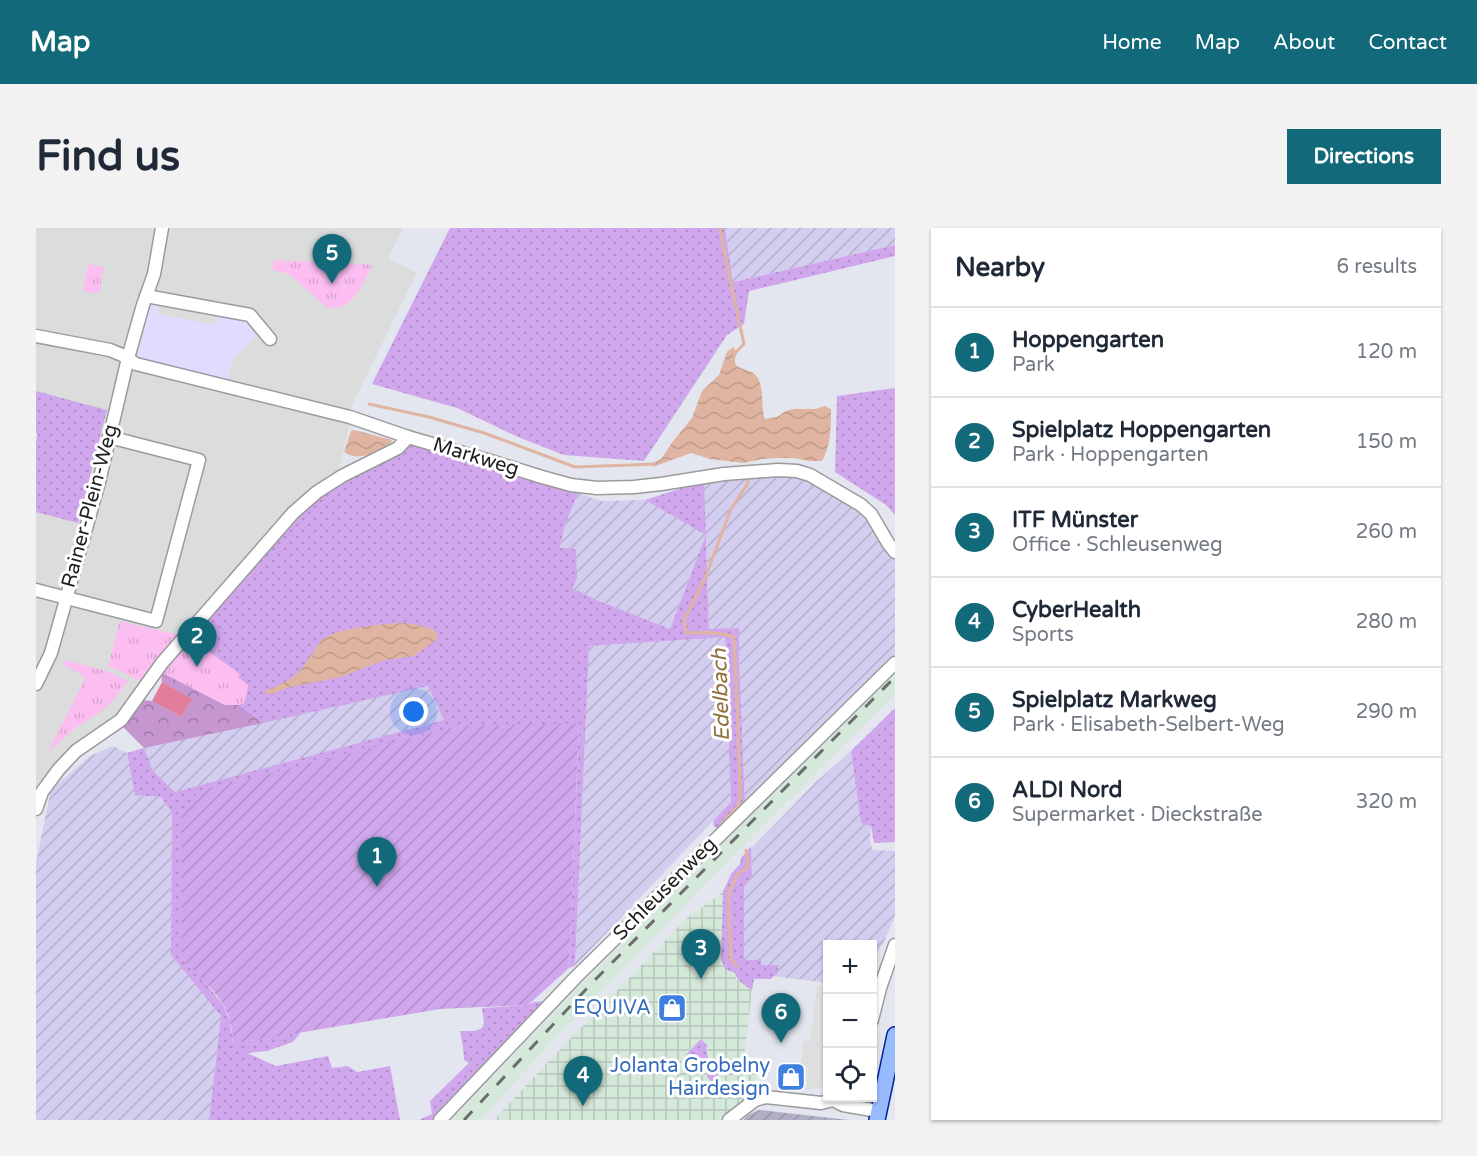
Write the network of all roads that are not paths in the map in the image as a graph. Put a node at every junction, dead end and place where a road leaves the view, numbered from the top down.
1 (162, 228) edge
2 (146, 296) junction
3 (36, 336) edge
4 (270, 339) dead end
5 (128, 358) junction
6 (109, 437) junction
7 (408, 437) junction
8 (895, 552) edge
9 (36, 590) edge
10 (66, 598) junction
11 (895, 663) edge
12 (36, 684) edge
13 (36, 809) edge
14 (895, 945) edge
15 (877, 1002) edge
16 (895, 1035) edge
17 (824, 1102) edge
18 (837, 1102) edge
19 (877, 1115) edge
20 (440, 1120) edge
21 (729, 1120) edge

1 - 2 street, Rainer-Plein-Weg
2 - 4 street
2 - 5 street, Rainer-Plein-Weg
3 - 5 street, Markweg
5 - 6 street, Rainer-Plein-Weg
5 - 7 street, Markweg
6 - 10 street, Rainer-Plein-Weg
6 - 10 street
7 - 8 street, Markweg
7 - 13 street
9 - 10 street
10 - 12 street, Rainer-Plein-Weg
11 - 20 street, Schleusenweg
14 - 15 street
16 - 19 main road
17 - 21 street
18 - 19 street

